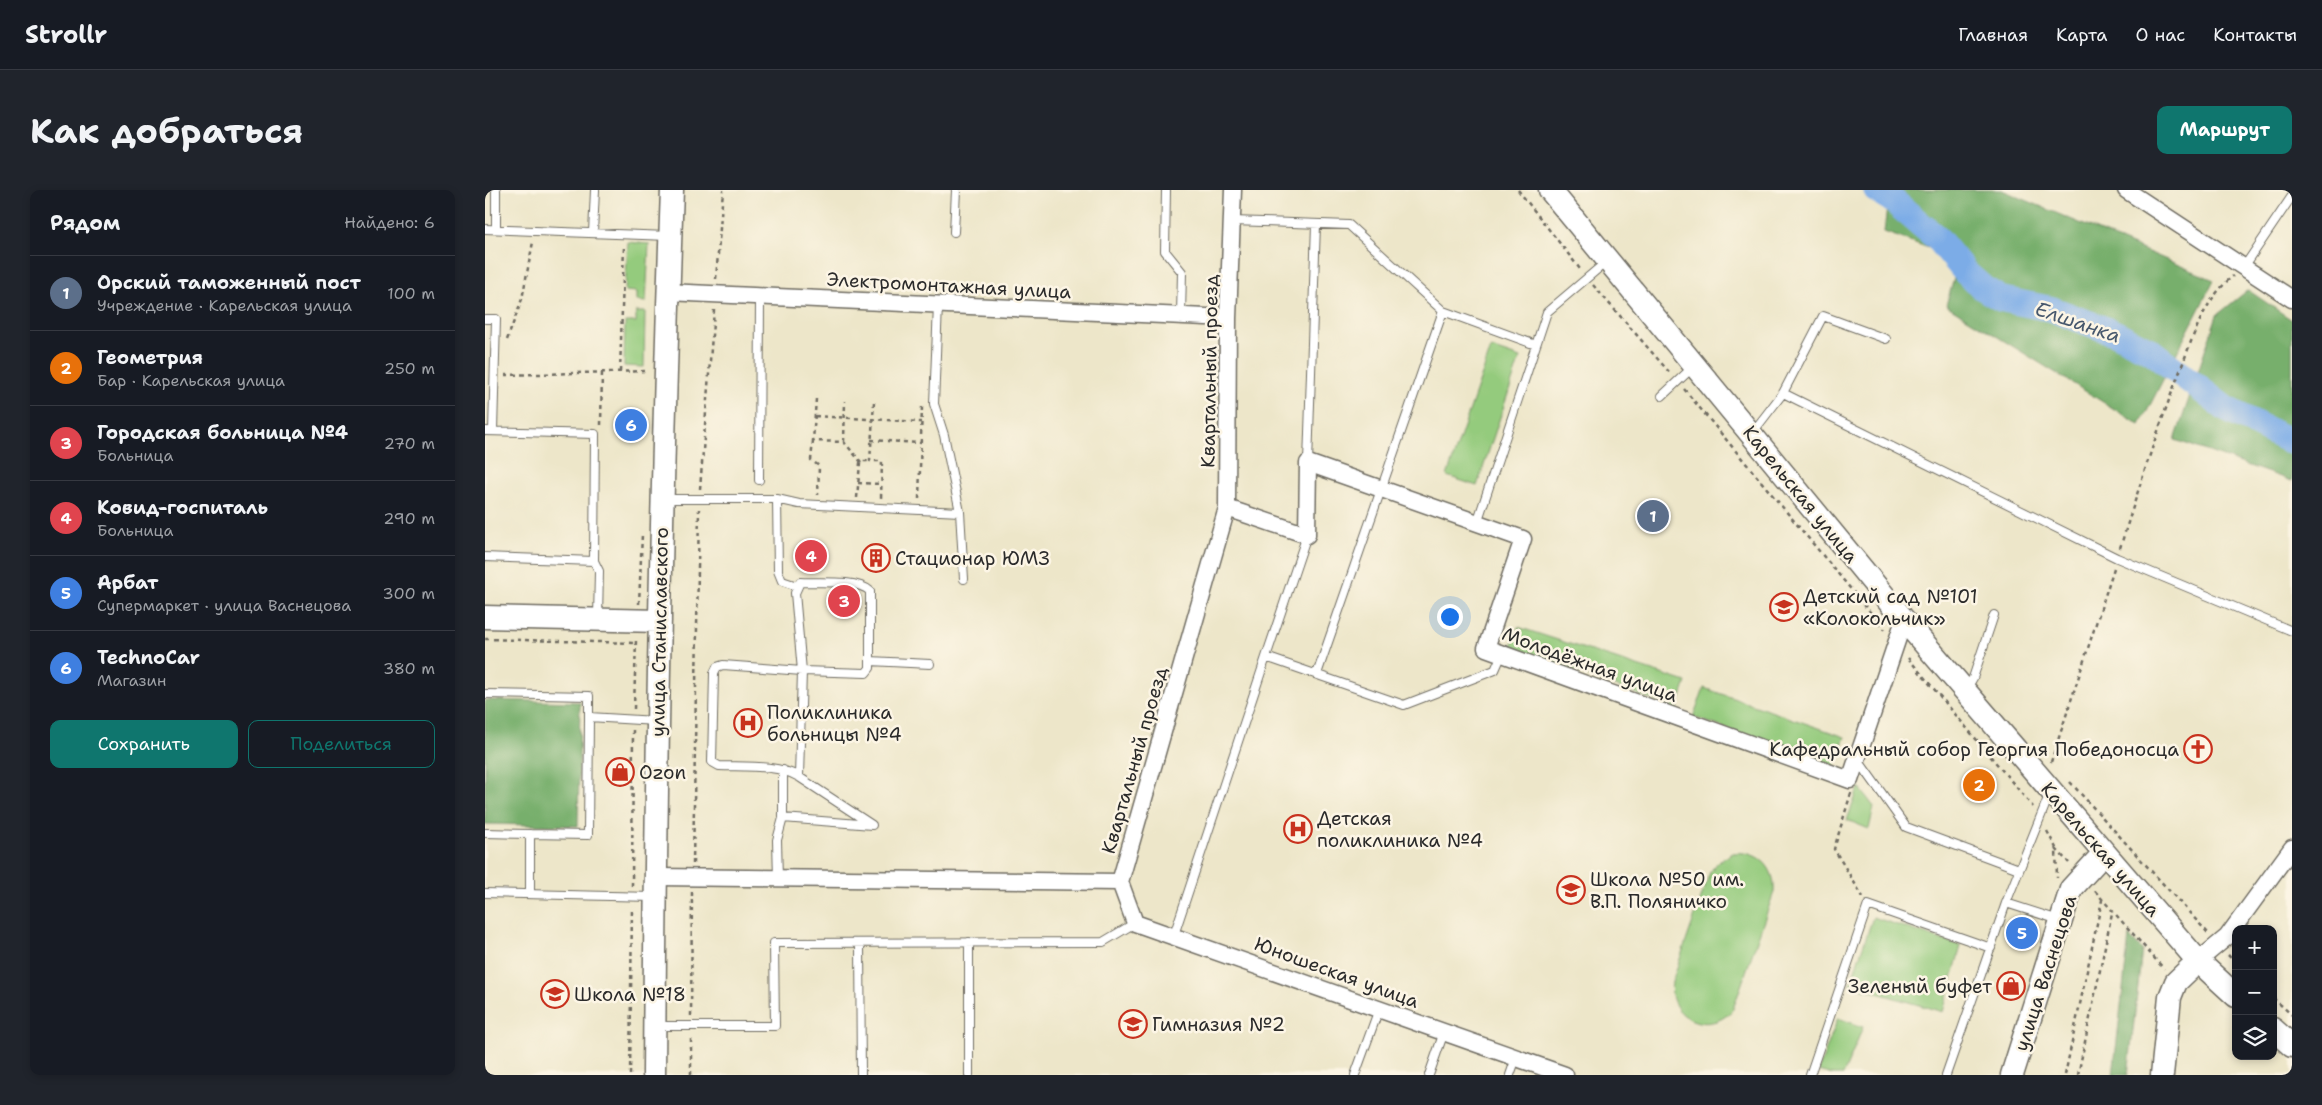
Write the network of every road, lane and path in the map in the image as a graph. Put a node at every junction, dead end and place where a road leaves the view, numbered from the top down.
1 (496, 190) edge
2 (595, 190) edge
3 (672, 190) edge
4 (723, 190) edge
5 (956, 190) edge
6 (1166, 190) edge
7 (1233, 190) edge
8 (1518, 190) edge
9 (1550, 190) edge
10 (2126, 190) edge
11 (2292, 196) edge
12 (1232, 221) junction
13 (1316, 224) junction
14 (485, 229) edge
15 (496, 229) junction
16 (535, 231) junction
17 (954, 232) dead end
18 (593, 233) junction
19 (624, 234) junction
20 (671, 236) junction
21 (1607, 260) junction
22 (2243, 267) junction
23 (1587, 278) junction
24 (667, 292) junction
25 (715, 294) junction
26 (760, 297) junction
27 (2292, 299) edge
28 (938, 305) junction
29 (1443, 312) junction
30 (1181, 315) junction
31 (1228, 318) junction
32 (485, 319) edge
33 (1886, 339) dead end
34 (507, 342) dead end
35 (1536, 344) junction
36 (1695, 366) junction
37 (648, 371) dead end
38 (602, 372) junction
39 (620, 372) junction
40 (495, 375) junction
41 (1678, 382) junction
42 (1783, 393) junction
43 (1662, 396) dead end
44 (816, 398) dead end
45 (845, 401) dead end
46 (873, 402) dead end
47 (923, 403) dead end
48 (815, 416) junction
49 (845, 418) junction
50 (873, 419) junction
51 (921, 422) junction
52 (489, 431) edge
53 (595, 434) junction
54 (1751, 434) junction
55 (871, 440) junction
56 (813, 441) junction
57 (844, 442) junction
58 (921, 443) junction
59 (870, 461) junction
60 (861, 462) junction
61 (1309, 463) junction
62 (759, 480) dead end
63 (858, 483) junction
64 (881, 484) junction
65 (1382, 489) junction
66 (663, 499) junction
67 (699, 499) junction
68 (777, 499) junction
69 (818, 505) junction
70 (856, 507) junction
71 (880, 508) junction
72 (1227, 508) junction
73 (919, 510) junction
74 (960, 512) junction
75 (1477, 523) junction
76 (1307, 535) junction
77 (485, 557) edge
78 (2117, 558) junction
79 (594, 561) junction
80 (964, 578) dead end
81 (797, 586) junction
82 (1994, 615) dead end
83 (485, 617) edge
84 (598, 620) junction
85 (1904, 620) junction
86 (660, 622) junction
87 (2292, 631) edge
88 (485, 639) edge
89 (635, 643) dead end
90 (1896, 643) junction
91 (1502, 654) junction
92 (1265, 656) junction
93 (870, 661) junction
94 (930, 664) dead end
95 (802, 670) junction
96 (1317, 674) junction
97 (1965, 691) junction
98 (485, 694) edge
99 (589, 717) junction
100 (657, 721) junction
101 (1857, 759) junction
102 (2051, 761) junction
103 (2057, 768) dead end
104 (783, 770) junction
105 (799, 777) junction
106 (1850, 780) junction
107 (2057, 783) junction
108 (2040, 816) junction
109 (783, 818) junction
110 (485, 833) edge
111 (530, 834) junction
112 (2056, 848) junction
113 (2292, 848) edge
114 (2104, 853) junction
115 (2019, 869) junction
116 (2082, 877) junction
117 (693, 878) junction
118 (778, 879) junction
119 (1120, 882) junction
120 (656, 887) junction
121 (2057, 888) dead end
122 (485, 893) edge
123 (529, 894) junction
124 (2103, 900) junction
125 (2006, 903) junction
126 (1868, 905) junction
127 (2113, 912) junction
128 (2061, 921) junction
129 (1135, 923) junction
130 (2209, 933) dead end
131 (1174, 935) junction
132 (860, 942) junction
133 (969, 942) junction
134 (1991, 948) junction
135 (2228, 955) dead end
136 (2232, 960) edge
137 (2198, 961) junction
138 (2176, 982) junction
139 (2232, 992) edge
140 (2277, 1002) edge
141 (1379, 1008) junction
142 (2292, 1015) edge
143 (655, 1026) junction
144 (691, 1026) junction
145 (1445, 1032) junction
146 (2277, 1033) edge
147 (2292, 1046) edge
148 (1516, 1058) junction
149 (654, 1075) edge
150 (691, 1075) edge
151 (861, 1075) edge
152 (969, 1075) edge
153 (1355, 1075) edge
154 (1429, 1075) edge
155 (1510, 1075) edge
156 (1565, 1075) edge
157 (1810, 1075) edge
158 (1947, 1075) edge
159 (2012, 1075) edge
160 (2065, 1075) edge
161 (2078, 1075) edge
162 (2162, 1075) edge

1 - 15 lane
2 - 18 lane
3 - 20 street, улица Станиславского
4 - 25 path
5 - 17 lane
6 - 30 lane
7 - 12 street, Квартальный проезд
8 - 23 path
9 - 21 street, Карельская улица
10 - 22 street
11 - 22 lane
12 - 13 lane
12 - 31 street, Квартальный проезд
13 - 29 lane
13 - 61 lane
14 - 15 lane
15 - 16 lane
16 - 18 lane
16 - 34 path
18 - 19 lane
19 - 20 lane
19 - 39 path
20 - 24 street, улица Станиславского
21 - 23 lane
21 - 36 street, Карельская улица
22 - 27 street
22 - 78 path
23 - 35 lane
23 - 41 path
24 - 25 street, Электромонтажная улица
24 - 66 street, улица Станиславского
25 - 26 street, Электромонтажная улица
25 - 67 path
26 - 28 street, Электромонтажная улица
26 - 62 lane
28 - 30 street, Электромонтажная улица
28 - 74 lane
29 - 35 lane
29 - 65 lane
30 - 31 street, Электромонтажная улица
31 - 72 street, Квартальный проезд
32 - 40 lane
33 - 42 lane
35 - 75 lane
36 - 41 lane
36 - 54 street, Карельская улица
37 - 39 path
38 - 39 path
38 - 40 path
38 - 53 path
40 - 52 lane
41 - 43 lane
41 - 90 path
42 - 54 lane
42 - 78 lane
44 - 48 path
45 - 49 path
46 - 50 path
47 - 51 path
48 - 49 path
48 - 56 path
49 - 50 path
49 - 57 path
50 - 51 path
50 - 55 path
51 - 58 path
52 - 53 lane
53 - 79 lane
54 - 85 street, Карельская улица
55 - 58 path
55 - 59 path
56 - 57 path
56 - 69 path
57 - 60 path
58 - 73 path
59 - 60 path
59 - 64 path
60 - 63 path
61 - 65 street, Молодёжная улица
61 - 76 street
63 - 64 path
63 - 70 path
64 - 71 path
65 - 75 street, Молодёжная улица
65 - 96 lane
66 - 67 lane
66 - 86 street, улица Станиславского
67 - 68 lane
67 - 117 path
68 - 69 lane
68 - 81 lane
69 - 70 lane
70 - 71 lane
71 - 73 lane
72 - 76 street
72 - 119 street, Квартальный проезд
73 - 74 lane
74 - 80 lane
75 - 91 street, Молодёжная улица
76 - 92 lane
77 - 79 lane
78 - 87 lane
78 - 102 path
79 - 84 lane
81 - 93 lane
81 - 95 lane
82 - 97 lane
83 - 84 street
84 - 86 street
85 - 90 street
85 - 97 street, Карельская улица
86 - 100 street, улица Станиславского
88 - 89 path
90 - 101 street
90 - 108 path
91 - 96 lane
91 - 106 street, Молодёжная улица
92 - 96 lane
92 - 131 lane
93 - 94 lane
93 - 95 lane
95 - 104 lane
95 - 105 lane
97 - 107 street, Карельская улица
98 - 99 lane
99 - 100 lane
99 - 111 lane
100 - 120 street, улица Станиславского
101 - 106 street
101 - 115 lane
102 - 103 path
102 - 107 path
104 - 105 lane
104 - 109 lane
105 - 109 lane
106 - 126 path
107 - 108 lane
107 - 114 street, Карельская улица
107 - 130 path
108 - 112 path
108 - 115 lane
109 - 118 lane
110 - 111 lane
111 - 123 lane
112 - 116 path
112 - 121 path
113 - 137 street
114 - 116 street, улица Васнецова
114 - 137 street, Карельская улица
115 - 125 lane
116 - 124 path
116 - 128 street, улица Васнецова
117 - 118 street, Квартальный проезд
117 - 120 street, Квартальный проезд
117 - 144 path
118 - 119 street, Квартальный проезд
119 - 129 street
120 - 123 lane
120 - 143 street, улица Станиславского
122 - 123 lane
124 - 127 path
124 - 160 path
125 - 128 lane
125 - 134 lane
126 - 134 lane
126 - 157 lane
127 - 138 path
127 - 161 path
128 - 159 street, улица Васнецова
129 - 131 street, Юношеская улица
129 - 133 lane
131 - 141 street, Юношеская улица
132 - 133 lane
132 - 144 lane
132 - 151 lane
133 - 152 lane
134 - 158 lane
135 - 136 path
137 - 138 street
137 - 139 street, Карельская улица
138 - 162 street
140 - 142 path
141 - 145 street, Юношеская улица
141 - 153 lane
143 - 144 lane
143 - 149 street, улица Станиславского
144 - 150 path
145 - 148 street, Юношеская улица
145 - 154 lane
146 - 147 street
148 - 155 lane
148 - 156 street, Юношеская улица

